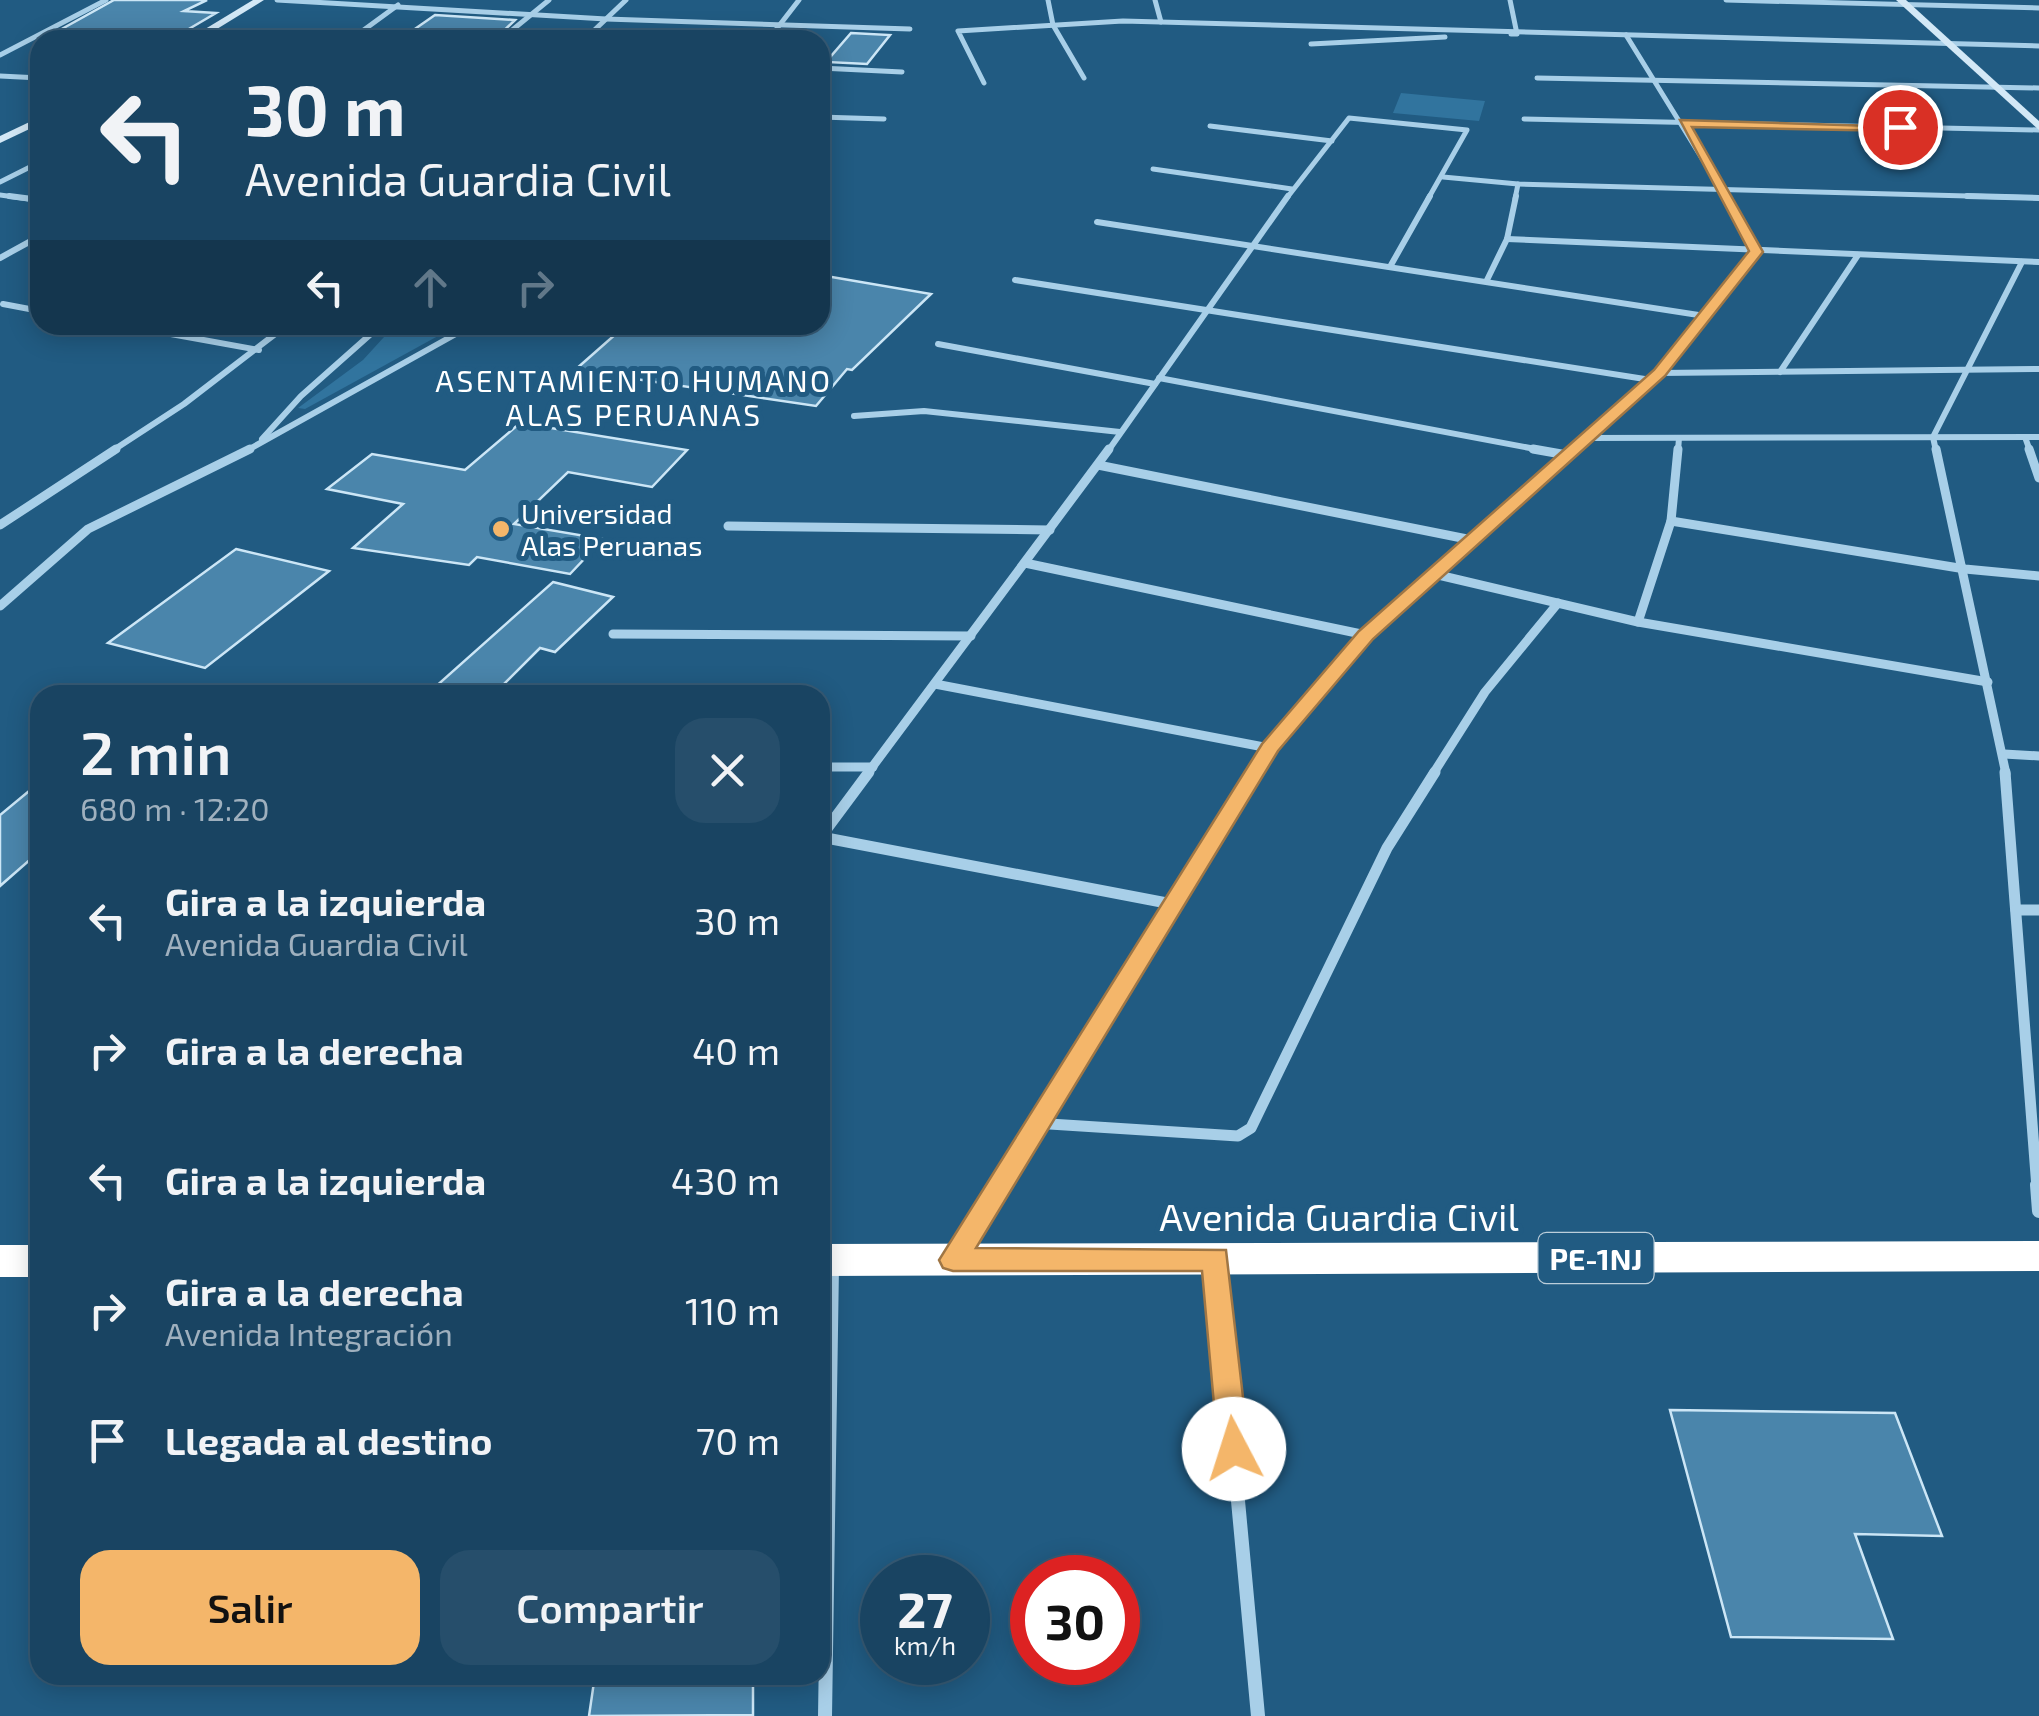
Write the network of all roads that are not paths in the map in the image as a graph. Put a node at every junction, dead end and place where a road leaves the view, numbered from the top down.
1 (106, 0) edge
2 (259, 0) edge
3 (278, 0) edge
4 (406, 0) edge
5 (550, 0) edge
6 (626, 0) edge
7 (799, 0) edge
8 (1048, 0) edge
9 (1155, 0) edge
10 (1510, 0) edge
11 (1726, 0) edge
12 (1974, 0) edge
13 (1904, 2) edge
14 (397, 6) junction
15 (1981, 6) junction
16 (2039, 8) edge
17 (533, 14) junction
18 (606, 18) junction
19 (1161, 22) junction
20 (1053, 25) junction
21 (779, 26) junction
22 (910, 29) dead end
23 (48, 30) edge
24 (210, 30) edge
25 (364, 30) edge
26 (513, 30) edge
27 (594, 30) edge
28 (776, 30) edge
29 (1517, 34) junction
30 (1626, 35) junction
31 (30, 39) edge
32 (1311, 44) dead end
33 (1949, 44) junction
34 (2039, 46) edge
35 (0, 55) edge
36 (830, 68) edge
37 (902, 72) dead end
38 (0, 76) edge
39 (30, 78) edge
40 (1084, 78) dead end
41 (1537, 78) dead end
42 (1658, 81) junction
43 (984, 83) dead end
44 (1993, 87) junction
45 (2039, 88) edge
46 (830, 117) edge
47 (1524, 119) dead end
48 (884, 120) dead end
49 (1684, 123) junction
50 (30, 125) edge
51 (1210, 126) dead end
52 (2039, 128) edge
53 (0, 140) edge
54 (1332, 141) junction
55 (30, 167) edge
56 (1153, 169) dead end
57 (1443, 177) junction
58 (0, 182) edge
59 (1518, 184) junction
60 (1723, 187) junction
61 (1292, 189) junction
62 (0, 194) edge
63 (30, 198) edge
64 (2039, 198) edge
65 (1096, 222) dead end
66 (1508, 239) junction
67 (30, 242) edge
68 (1251, 243) junction
69 (1756, 252) junction
70 (1858, 255) junction
71 (0, 258) edge
72 (2022, 262) junction
73 (2039, 262) edge
74 (1390, 265) junction
75 (1014, 280) dead end
76 (1487, 280) junction
77 (3, 304) dead end
78 (30, 308) edge
79 (1210, 309) junction
80 (1705, 316) junction
81 (176, 335) edge
82 (276, 335) edge
83 (370, 335) edge
84 (454, 335) edge
85 (938, 344) dead end
86 (259, 350) junction
87 (1966, 369) junction
88 (2039, 369) edge
89 (1780, 372) junction
90 (1655, 377) junction
91 (1157, 381) junction
92 (854, 416) dead end
93 (1120, 432) junction
94 (2025, 437) junction
95 (2039, 437) edge
96 (1586, 438) junction
97 (1679, 438) junction
98 (1932, 438) junction
99 (258, 444) junction
100 (1567, 456) junction
101 (1098, 465) junction
102 (2039, 478) edge
103 (1671, 522) junction
104 (0, 525) edge
105 (728, 526) dead end
106 (1050, 530) junction
107 (1472, 540) junction
108 (1025, 563) junction
109 (1965, 569) junction
110 (1434, 574) junction
111 (2039, 576) edge
112 (1558, 604) junction
113 (0, 606) edge
114 (1638, 622) junction
115 (612, 634) dead end
116 (1366, 635) junction
117 (971, 636) junction
118 (1988, 682) junction
119 (936, 684) junction
120 (1269, 748) junction
121 (2004, 754) junction
122 (2039, 756) edge
123 (830, 766) edge
124 (873, 767) junction
125 (830, 825) edge
126 (830, 840) edge
127 (1172, 904) junction
128 (2016, 910) junction
129 (2039, 910) edge
130 (1034, 1123) junction
131 (2039, 1211) edge
132 (2039, 1256) edge
133 (1216, 1259) junction
134 (830, 1260) edge
135 (953, 1260) junction
136 (0, 1261) edge
137 (30, 1261) edge
138 (826, 1685) edge
139 (826, 1716) edge
140 (1258, 1716) edge

1 - 23 street
2 - 24 street
3 - 14 street
4 - 14 street
5 - 17 street
6 - 18 street
7 - 21 street
8 - 20 street
9 - 19 street
10 - 29 street
11 - 13 street
12 - 15 street
13 - 15 street
13 - 33 street
14 - 17 street
14 - 25 street
15 - 16 street
17 - 18 street
17 - 26 street
18 - 21 street
18 - 27 street
19 - 20 street
19 - 29 street
20 - 40 street
20 - 43 street
21 - 22 street
21 - 28 street
29 - 30 street
29 - 32 street
30 - 33 street
30 - 42 street
31 - 35 street
33 - 34 street
33 - 44 street
36 - 37 street
38 - 39 street
41 - 42 street
42 - 44 street
42 - 49 street
44 - 45 street
44 - 52 street
46 - 48 street
47 - 49 street
49 - 52 street
49 - 60 street
50 - 53 street
51 - 54 street
54 - 57 street
54 - 61 street
55 - 58 street
56 - 61 street
57 - 59 street
57 - 74 street
59 - 60 street
59 - 66 street
60 - 64 street
60 - 69 street
61 - 68 street
62 - 63 street
65 - 68 street
66 - 69 street
66 - 76 street
67 - 71 street
68 - 74 street
68 - 79 street
69 - 70 street
69 - 80 street
70 - 72 street
70 - 89 street
72 - 73 street
72 - 87 street
74 - 76 street
75 - 79 street
76 - 80 street
77 - 78 street
79 - 90 street
79 - 91 street
80 - 90 street
81 - 86 street
82 - 86 street
83 - 99 street
84 - 99 street
85 - 91 street
86 - 104 street
87 - 88 street
87 - 89 street
87 - 98 street
89 - 90 street
90 - 96 street
91 - 93 street
91 - 100 street
92 - 93 street
93 - 101 street
94 - 95 street
94 - 98 street
94 - 102 street
96 - 97 street
96 - 100 street
97 - 98 street
97 - 103 street
98 - 109 street
99 - 113 street
100 - 107 street
101 - 106 street
101 - 107 street
103 - 109 street
103 - 114 street
105 - 106 street
106 - 108 street
107 - 110 street
108 - 116 street
108 - 117 street
109 - 111 street
109 - 118 street
110 - 112 street
110 - 116 street
112 - 114 street
112 - 130 street
114 - 118 street
115 - 117 street
116 - 120 street
117 - 119 street
118 - 121 street
119 - 120 street
119 - 124 street
120 - 127 street
121 - 122 street
121 - 128 street
123 - 124 street
124 - 125 street
126 - 127 street
127 - 130 street
128 - 129 street
128 - 131 street
130 - 135 street
132 - 133 highway, Avenida Guardia Civil / PE-1NJ
133 - 135 highway, Avenida Guardia Civil / PE-1NJ
133 - 140 street
134 - 135 highway, Avenida Guardia Civil / PE-1NJ
136 - 137 highway
138 - 139 street

